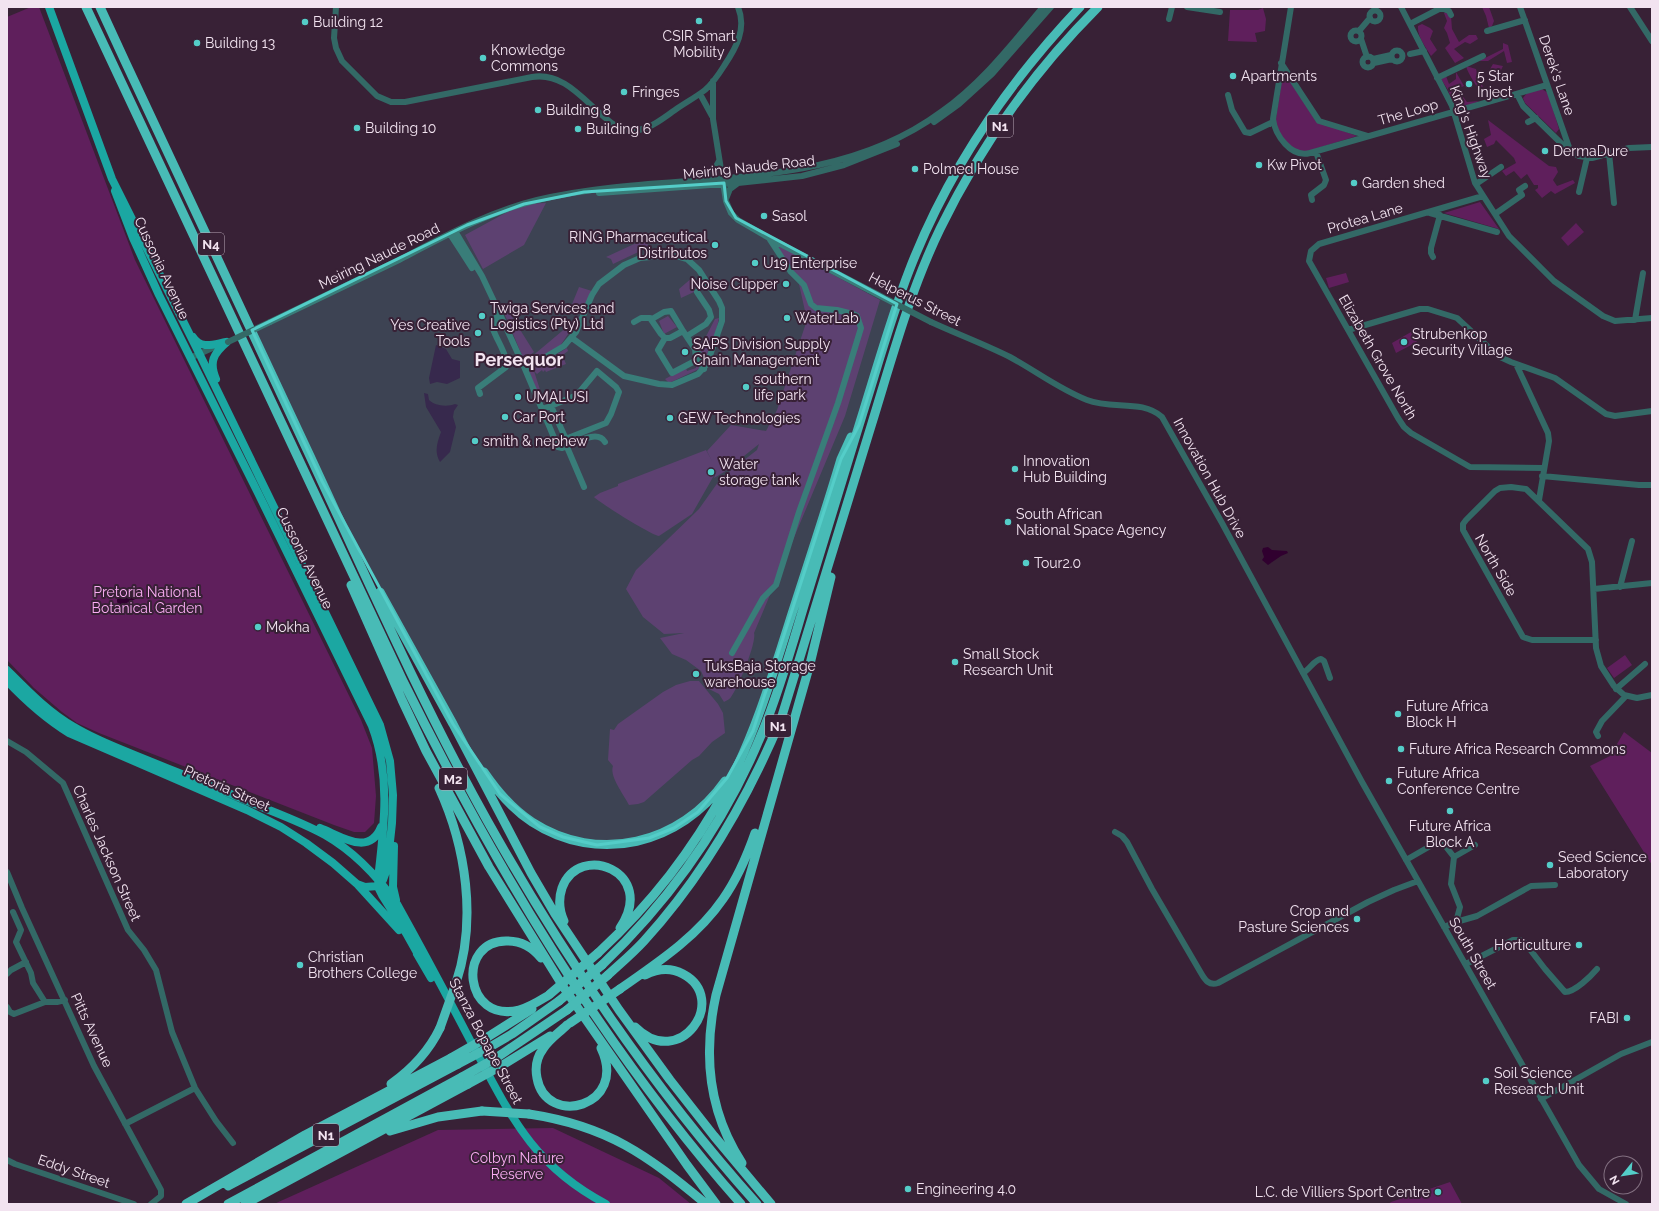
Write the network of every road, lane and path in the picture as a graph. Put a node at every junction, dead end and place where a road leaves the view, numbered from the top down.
1 (49, 7) edge
2 (86, 7) edge
3 (100, 7) edge
4 (336, 7) edge
5 (738, 7) edge
6 (1043, 7) edge
7 (1051, 7) edge
8 (1080, 7) edge
9 (1098, 7) edge
10 (1172, 7) edge
11 (1187, 7) edge
12 (1291, 7) edge
13 (1401, 7) edge
14 (1520, 7) edge
15 (1630, 7) edge
16 (1380, 9) edge
17 (1220, 12) dead end
18 (1451, 15) dead end
19 (1169, 19) dead end
20 (1524, 20) junction
21 (1410, 24) junction
22 (1487, 31) dead end
23 (1652, 41) edge
24 (1424, 51) junction
25 (1483, 56) dead end
26 (1281, 63) junction
27 (1437, 78) junction
28 (713, 81) junction
29 (1547, 84) junction
30 (700, 94) junction
31 (1517, 94) junction
32 (1228, 95) dead end
33 (1454, 111) junction
34 (712, 116) junction
35 (1536, 118) junction
36 (1273, 122) junction
37 (1528, 122) dead end
38 (1370, 136) junction
39 (1652, 147) edge
40 (1316, 152) junction
41 (1571, 152) junction
42 (1609, 153) junction
43 (1586, 158) junction
44 (719, 159) junction
45 (1501, 167) dead end
46 (112, 179) junction
47 (699, 179) junction
48 (723, 181) junction
49 (738, 182) junction
50 (1476, 184) junction
51 (1525, 186) dead end
52 (584, 192) junction
53 (1579, 192) dead end
54 (1483, 196) junction
55 (1312, 200) dead end
56 (726, 201) junction
57 (1614, 203) dead end
58 (1429, 212) junction
59 (1495, 214) junction
60 (1440, 215) junction
61 (1497, 232) dead end
62 (452, 233) junction
63 (769, 238) junction
64 (1311, 251) joint
65 (1433, 257) dead end
66 (1644, 273) dead end
67 (697, 292) dead end
68 (498, 314) dead end
69 (232, 315) junction
70 (1652, 318) edge
71 (652, 319) junction
72 (1635, 320) junction
73 (634, 322) dead end
74 (184, 324) junction
75 (1348, 330) junction
76 (685, 334) junction
77 (572, 338) junction
78 (665, 338) junction
79 (227, 342) junction
80 (199, 353) junction
81 (1009, 357) joint
82 (190, 358) junction
83 (693, 362) dead end
84 (604, 363) junction
85 (1516, 364) junction
86 (706, 366) junction
87 (526, 369) junction
88 (597, 371) junction
89 (480, 394) dead end
90 (550, 406) junction
91 (542, 409) junction
92 (1652, 411) edge
93 (227, 412) junction
94 (859, 425) junction
95 (868, 435) junction
96 (605, 442) dead end
97 (567, 446) junction
98 (1544, 468) junction
99 (1542, 476) junction
100 (322, 481) junction
101 (1652, 485) edge
102 (584, 488) dead end
103 (1539, 500) junction
104 (1632, 541) dead end
105 (1652, 583) edge
106 (1620, 587) junction
107 (1594, 589) junction
108 (1596, 640) junction
109 (732, 653) dead end
110 (1331, 661) dead end
111 (1325, 664) junction
112 (1645, 664) dead end
113 (7, 670) edge
114 (1303, 673) junction
115 (1330, 678) dead end
116 (7, 681) edge
117 (1616, 689) junction
118 (1652, 695) edge
119 (1626, 696) junction
120 (1317, 699) joint
121 (402, 700) junction
122 (453, 724) junction
123 (753, 730) junction
124 (1598, 736) dead end
125 (7, 741) edge
126 (783, 759) junction
127 (281, 814) junction
128 (388, 822) junction
129 (1115, 832) dead end
130 (1475, 845) dead end
131 (1454, 857) junction
132 (1406, 860) junction
133 (367, 868) joint
134 (7, 872) edge
135 (1418, 881) junction
136 (379, 883) junction
137 (357, 884) junction
138 (1555, 885) dead end
139 (397, 904) junction
140 (22, 908) junction
141 (10, 912) edge
142 (1456, 922) junction
143 (1444, 927) junction
144 (599, 952) junction
145 (420, 958) junction
146 (26, 962) junction
147 (588, 963) junction
148 (1466, 964) junction
149 (1597, 969) dead end
150 (7, 974) edge
151 (564, 988) junction
152 (621, 988) junction
153 (607, 991) junction
154 (549, 995) junction
155 (65, 1000) junction
156 (45, 1002) junction
157 (7, 1007) edge
158 (583, 1016) junction
159 (569, 1024) junction
160 (488, 1042) junction
161 (1652, 1042) edge
162 (454, 1061) junction
163 (498, 1062) junction
164 (194, 1088) junction
165 (1541, 1099) junction
166 (330, 1122) junction
167 (126, 1124) junction
168 (233, 1143) dead end
169 (7, 1160) edge
170 (310, 1169) junction
171 (134, 1204) edge
172 (151, 1204) edge
173 (186, 1204) edge
174 (193, 1204) edge
175 (228, 1204) edge
176 (244, 1204) edge
177 (596, 1204) edge
178 (606, 1204) edge
179 (706, 1204) edge
180 (716, 1204) edge
181 (741, 1204) edge
182 (758, 1204) edge
183 (772, 1204) edge
184 (1626, 1204) edge

1 - 46 main road, Cussonia Avenue
2 - 69 highway, N4
3 - 100 highway, N4
4 - 30 street
5 - 28 street
6 - 48 street, Meiring Naude Road
7 - 49 street, Meiring Naude Road
8 - 94 highway, N1
9 - 95 highway, N1
10 - 19 street
11 - 17 street
12 - 26 street
13 - 21 street, King's Highway
14 - 20 street, Derek's Lane
15 - 23 street
16 - 24 street
18 - 21 street
20 - 22 street
20 - 29 street, Derek's Lane
21 - 24 street, King's Highway
24 - 27 street, King's Highway
25 - 27 street
26 - 36 street
26 - 38 street, The Loop
27 - 33 street, King's Highway
28 - 30 street
28 - 34 street
29 - 31 street, The Loop
29 - 41 street, Derek's Lane
30 - 34 street
31 - 33 street, The Loop
31 - 35 street
32 - 36 street
33 - 38 street, The Loop
33 - 50 street, King's Highway
34 - 44 street
35 - 37 street
35 - 41 street
36 - 40 street, The Loop
38 - 40 street, The Loop
39 - 42 street
40 - 55 street
41 - 43 street
42 - 43 street
42 - 57 street
43 - 53 street
44 - 47 street
44 - 48 street
45 - 50 street
46 - 74 main road, Cussonia Avenue
46 - 82 main road, Cussonia Avenue
47 - 48 street, Meiring Naude Road
47 - 52 street, Meiring Naude Road
48 - 49 street, Meiring Naude Road
48 - 52 street, Meiring Naude Road
48 - 56 street
49 - 56 street
50 - 54 street, King's Highway
51 - 59 street
52 - 62 street, Meiring Naude Road
54 - 58 street, Protea Lane
54 - 59 street, King's Highway
56 - 63 street, Helperus Street
58 - 60 street
58 - 64 street, Protea Lane
59 - 72 street, King's Highway
60 - 61 street
60 - 65 street
62 - 79 street, Meiring Naude Road, bridge
62 - 87 street
63 - 81 street, Helperus Street, bridge
63 - 109 street
64 - 75 street, Elizabeth Grove North
66 - 72 street
67 - 76 street
68 - 89 street
69 - 121 highway
69 - 181 highway, M2
70 - 72 street, King's Highway
71 - 73 street
71 - 76 street
71 - 78 street
74 - 79 main road
74 - 80 main road, Cussonia Avenue
75 - 85 street
75 - 98 street, Elizabeth Grove North
76 - 78 street
76 - 86 street
77 - 84 street
77 - 86 street
77 - 87 street
78 - 83 street
79 - 80 street, Meiring Naude Road
79 - 93 main road
80 - 82 street, Meiring Naude Road
80 - 93 main road, Cussonia Avenue
81 - 114 street, Innovation Hub Drive
82 - 128 main road, Cussonia Avenue
84 - 86 street
84 - 88 street
85 - 92 street
85 - 98 street
87 - 91 street
88 - 90 street
88 - 90 street
90 - 91 street
91 - 97 street
93 - 128 main road, Cussonia Avenue
94 - 123 highway
94 - 160 highway, N1, bridge
95 - 126 highway
95 - 163 highway, N1, bridge
96 - 97 street
97 - 102 street
98 - 99 street
99 - 101 street
99 - 103 street
100 - 122 highway
100 - 182 highway, M2
103 - 107 street
103 - 108 street, North Side
104 - 106 street
105 - 106 street
106 - 107 street
107 - 108 street
108 - 117 street
110 - 111 street
111 - 114 street
111 - 115 street
112 - 117 street
113 - 127 main road, Pretoria Street
114 - 120 street, Innovation Hub Drive
116 - 137 main road, Pretoria Street
117 - 119 street
118 - 119 street
119 - 124 street
120 - 132 street, South Street
121 - 151 highway
121 - 166 highway, bridge
122 - 123 highway
122 - 147 highway
123 - 144 highway
125 - 164 street, Charles Jackson Street
126 - 152 highway
126 - 183 highway
127 - 128 main road
127 - 133 main road, Pretoria Street
128 - 136 main road, Cussonia Avenue
128 - 139 main road
129 - 135 street
130 - 131 street
131 - 132 street
131 - 142 street
132 - 135 street, South Street
133 - 136 main road, Stanza Bopape Street
134 - 140 street, Pitts Avenue
135 - 143 street, South Street
136 - 137 main road
136 - 139 main road, Stanza Bopape Street
136 - 145 main road
137 - 145 main road, Stanza Bopape Street
138 - 142 street
139 - 178 main road, Stanza Bopape Street
140 - 141 street
140 - 155 street, Pitts Avenue
141 - 146 street
142 - 143 street
143 - 148 street, South Street
144 - 147 highway
144 - 154 highway, bridge
145 - 177 main road, Stanza Bopape Street
146 - 150 street
146 - 156 street
147 - 153 highway
148 - 149 street
148 - 165 street, South Street
151 - 154 highway
151 - 158 highway
152 - 153 highway
152 - 159 highway, bridge
153 - 183 highway
154 - 160 highway
155 - 156 street
155 - 167 street, Pitts Avenue
156 - 157 street
158 - 159 highway
158 - 180 highway
159 - 163 highway
160 - 162 highway, bridge
161 - 165 street
162 - 166 highway
162 - 174 highway, N1
163 - 170 highway, bridge
163 - 175 highway, N1, bridge
164 - 167 street
164 - 168 street, Charles Jackson Street
165 - 184 street, South Street
166 - 173 highway
167 - 172 street, Pitts Avenue
169 - 171 street, Eddy Street
170 - 176 highway
170 - 179 highway, bridge

